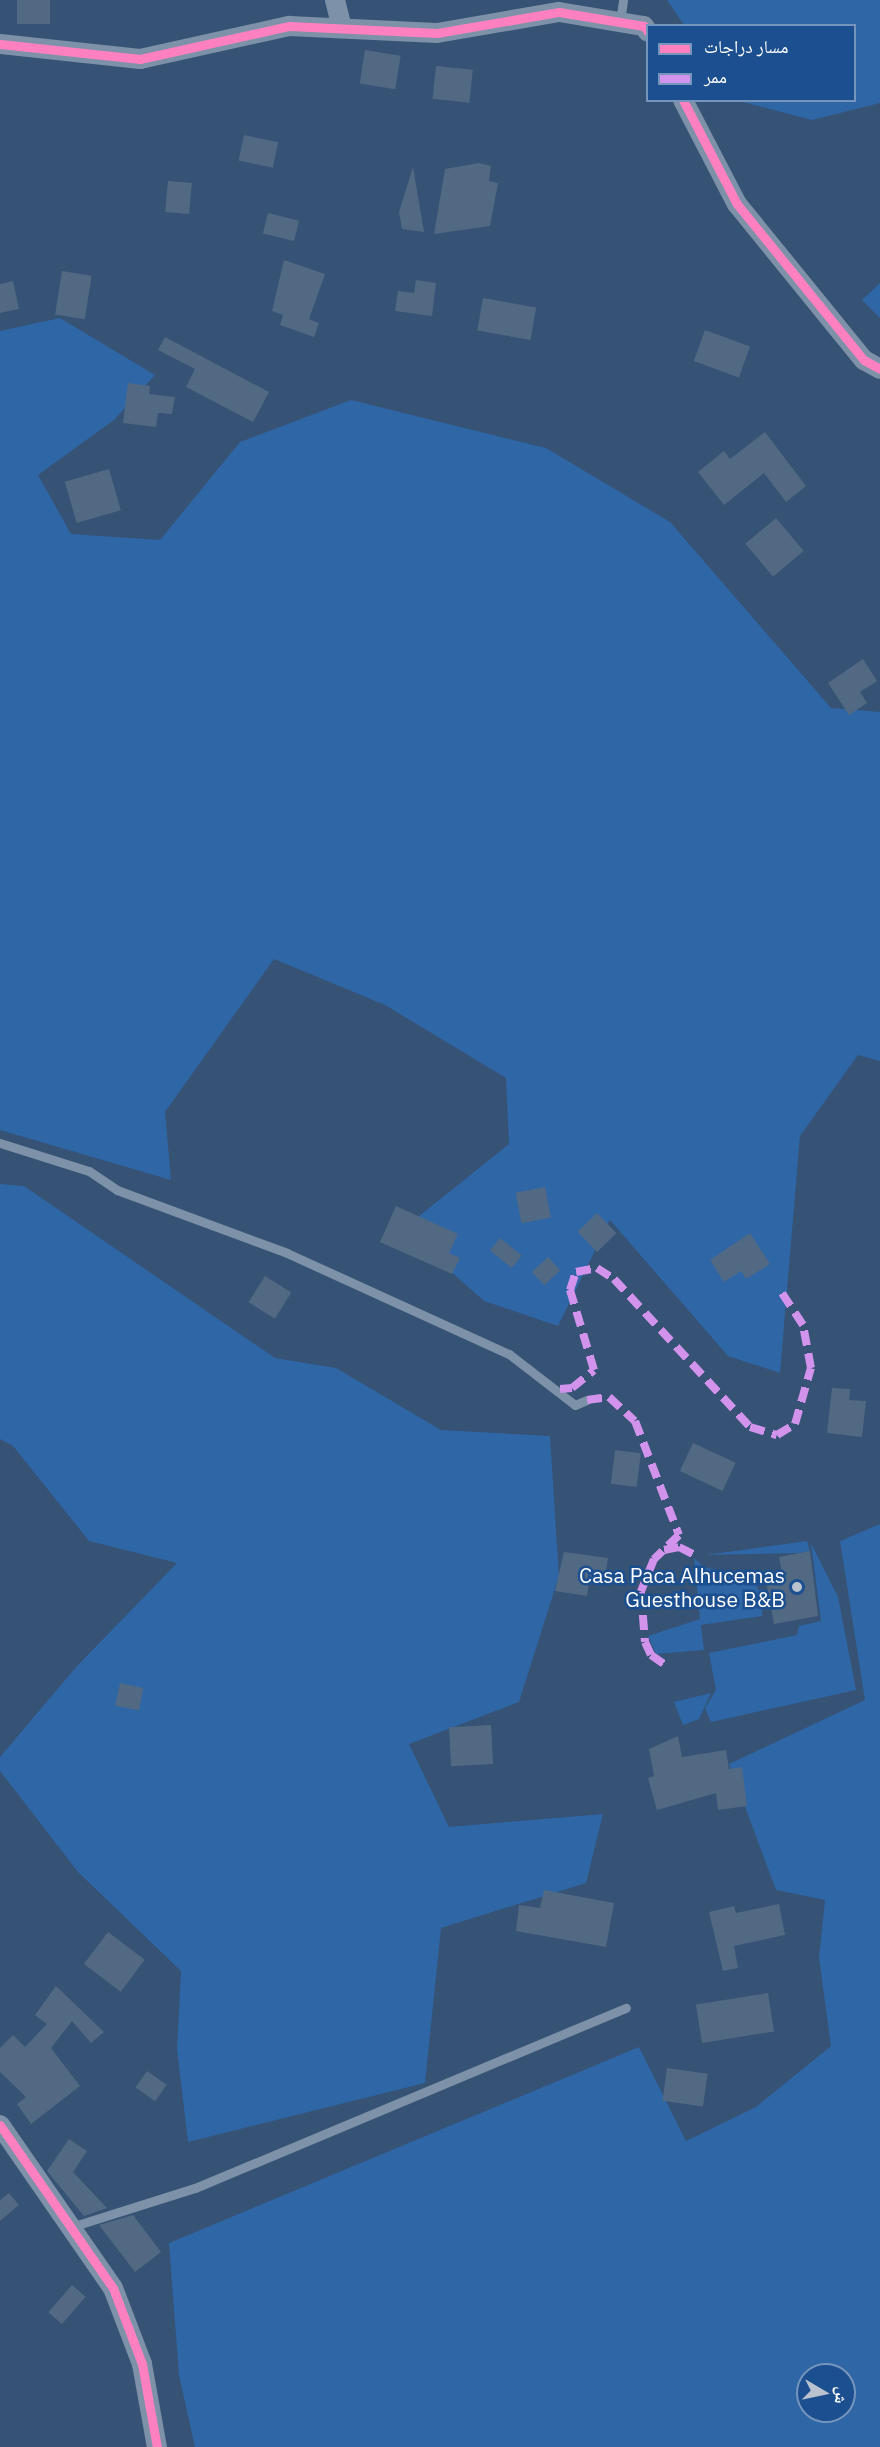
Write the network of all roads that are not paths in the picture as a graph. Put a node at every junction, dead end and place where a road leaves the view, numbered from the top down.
1 (335, 0) edge
2 (623, 0) edge
3 (620, 22) junction
4 (342, 28) junction
5 (646, 29) edge
6 (0, 44) edge
7 (684, 102) edge
8 (880, 369) edge
9 (0, 1143) edge
10 (587, 1400) dead end
11 (626, 2008) dead end
12 (0, 2125) edge
13 (71, 2228) junction
14 (150, 2409) junction
15 (147, 2447) edge
16 (157, 2447) edge

1 - 4 street
2 - 3 lane
3 - 4 street
3 - 5 street
4 - 6 street
7 - 8 street
9 - 10 lane
11 - 13 lane
12 - 13 street
13 - 14 street
14 - 15 street
14 - 16 street

